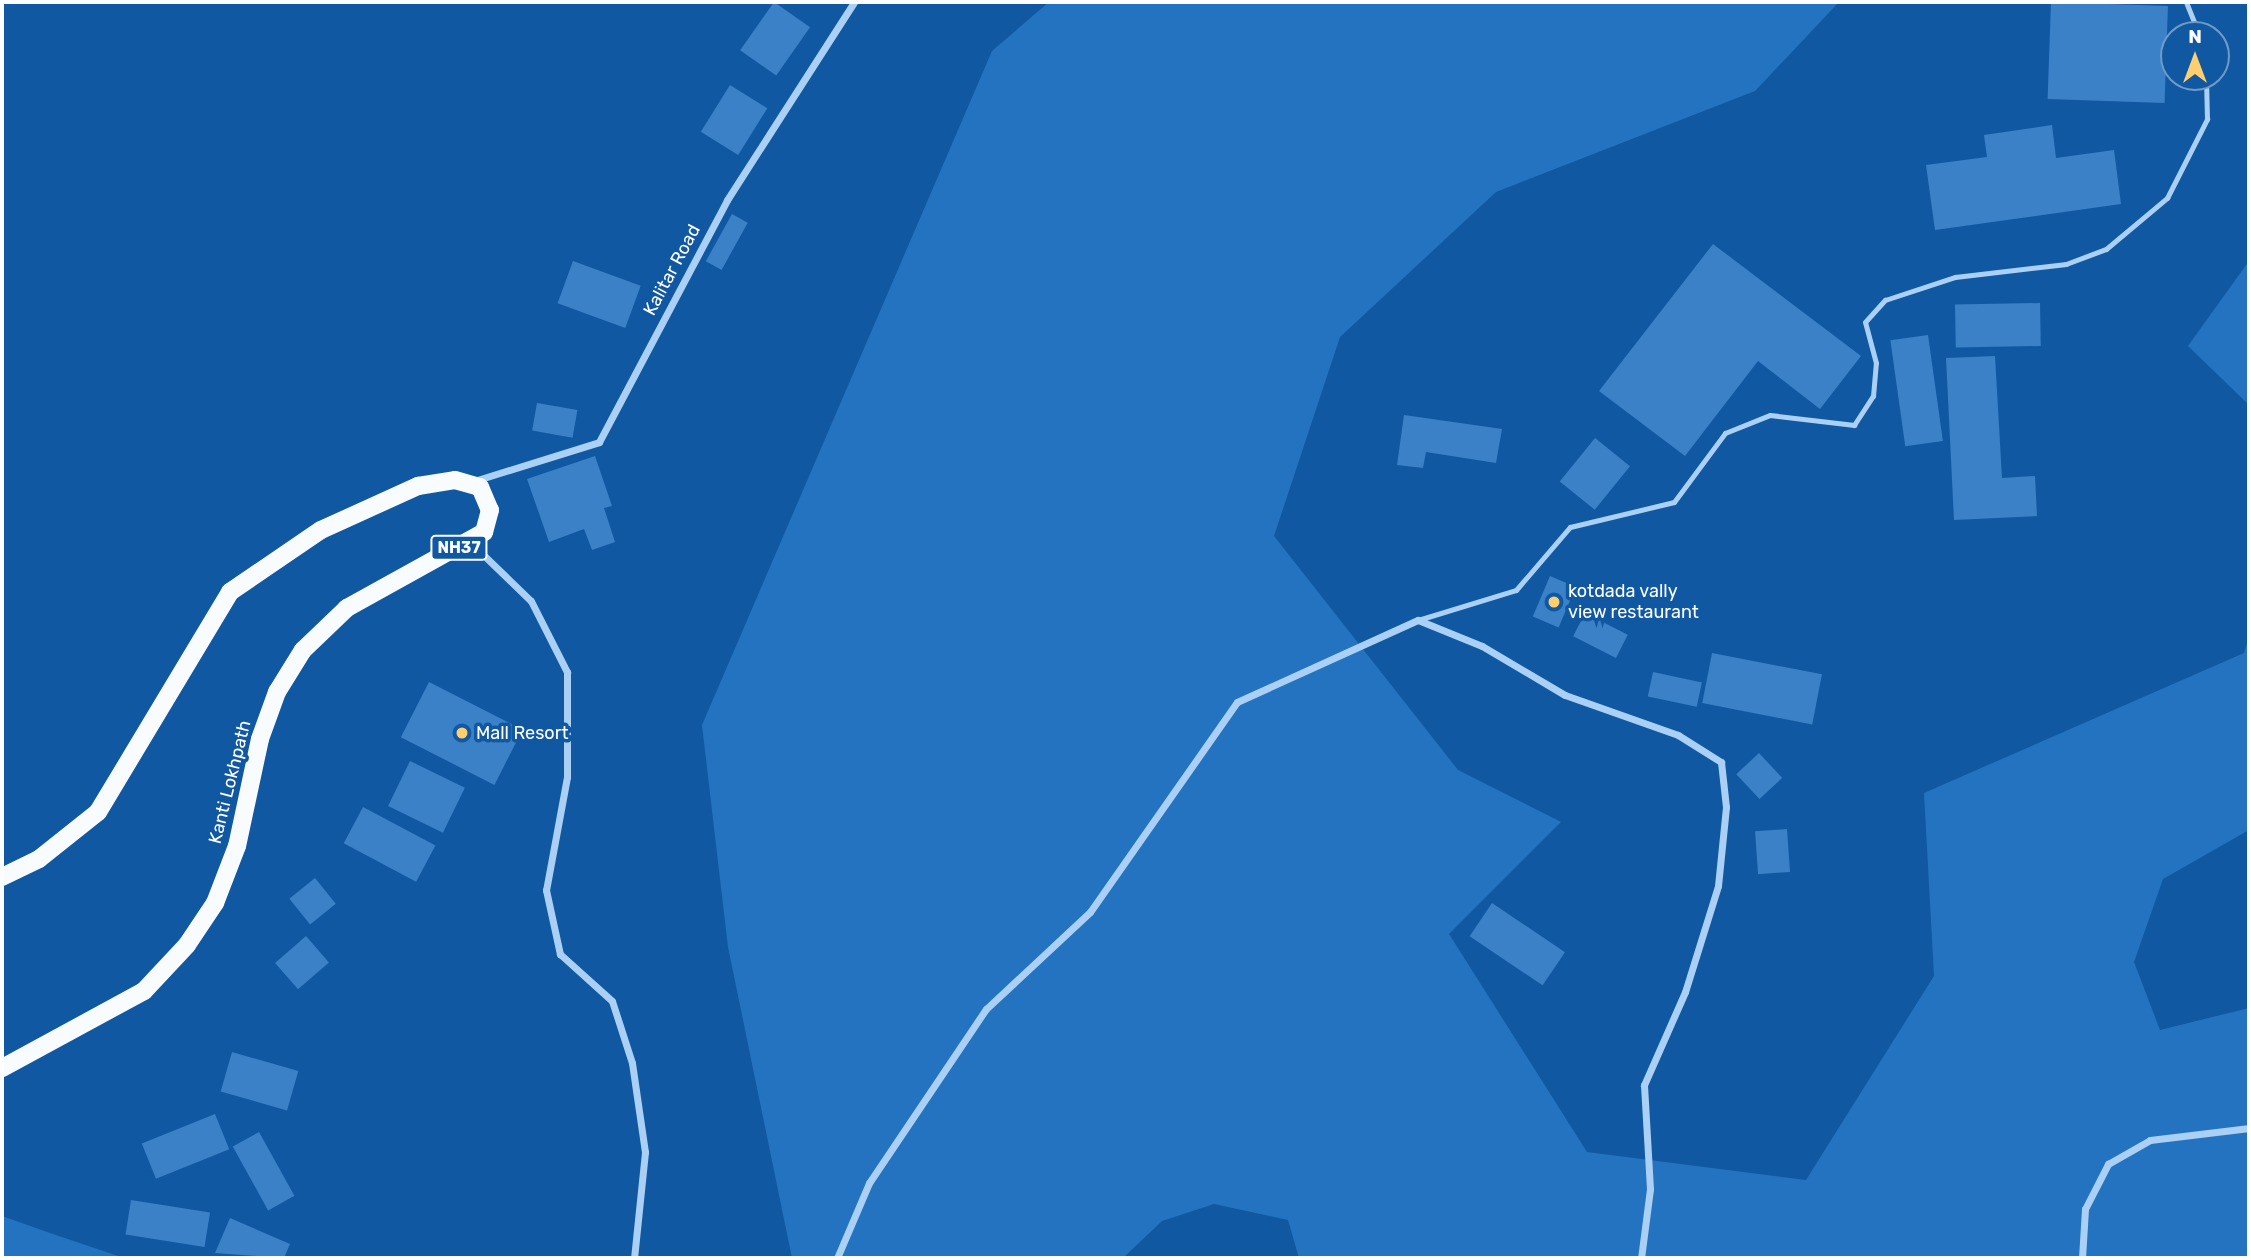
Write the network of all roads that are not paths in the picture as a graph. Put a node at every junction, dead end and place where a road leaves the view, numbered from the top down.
1 (854, 2) edge
2 (2186, 2) edge
3 (2193, 21) edge
4 (2206, 91) edge
5 (468, 483) junction
6 (471, 543) junction
7 (1418, 620) junction
8 (2, 877) edge
9 (2, 1068) edge
10 (2249, 1128) edge
11 (634, 1258) edge
12 (837, 1258) edge
13 (1641, 1258) edge
14 (2082, 1258) edge

1 - 5 street, Kalitar Road
2 - 3 lane
4 - 7 lane
5 - 6 main road, NH37
5 - 8 main road
6 - 9 main road, Kanti Lokhpath / NH37
6 - 11 street
7 - 12 street
7 - 13 street
10 - 14 street

